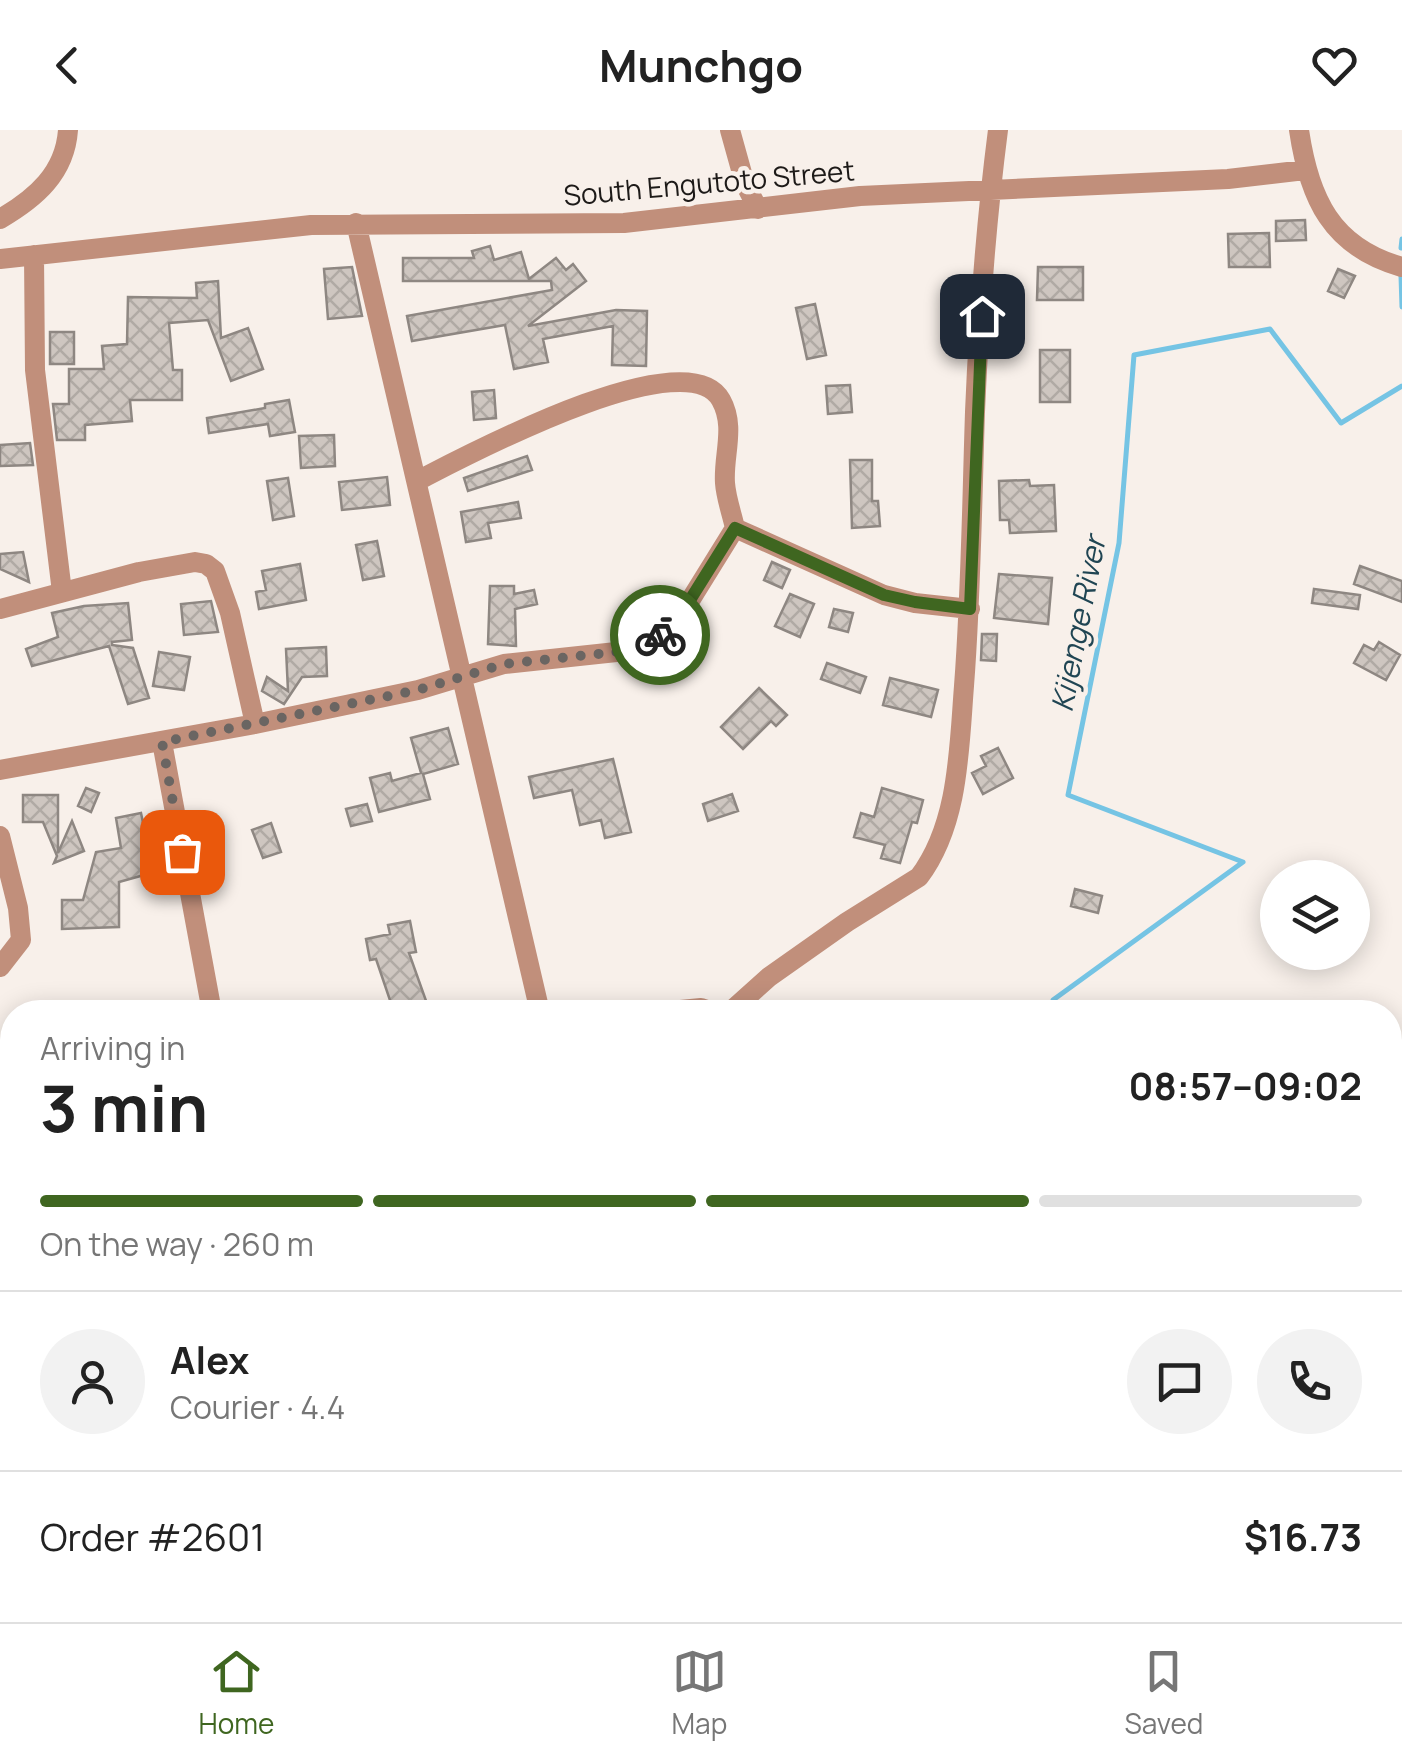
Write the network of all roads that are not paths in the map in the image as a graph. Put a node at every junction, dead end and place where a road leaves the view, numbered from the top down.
1 (68, 130) edge
2 (730, 130) edge
3 (998, 130) edge
4 (1299, 130) edge
5 (1305, 170) junction
6 (991, 190) junction
7 (758, 209) junction
8 (0, 218) edge
9 (356, 223) junction
10 (34, 255) junction
11 (0, 260) edge
12 (1402, 267) edge
13 (417, 481) junction
14 (735, 528) junction
15 (62, 592) junction
16 (970, 609) junction
17 (0, 610) edge
18 (461, 679) junction
19 (255, 724) junction
20 (162, 742) junction
21 (0, 770) edge
22 (0, 836) edge
23 (0, 967) edge
24 (210, 1000) edge
25 (537, 1000) edge
26 (743, 1000) edge

1 - 8 street
2 - 7 street
3 - 6 street
4 - 5 street
5 - 6 street, South Engutoto Street
5 - 12 street
6 - 7 street, South Engutoto Street
6 - 16 street
7 - 9 street, South Engutoto Street
9 - 10 street, South Engutoto Street
9 - 13 street
10 - 11 street, South Engutoto Street
10 - 15 street
13 - 14 street
13 - 18 street
14 - 16 street
14 - 18 street
15 - 17 street
15 - 19 street
16 - 26 street
18 - 19 street
18 - 25 street
19 - 20 street
20 - 21 street
20 - 24 street
22 - 23 street

